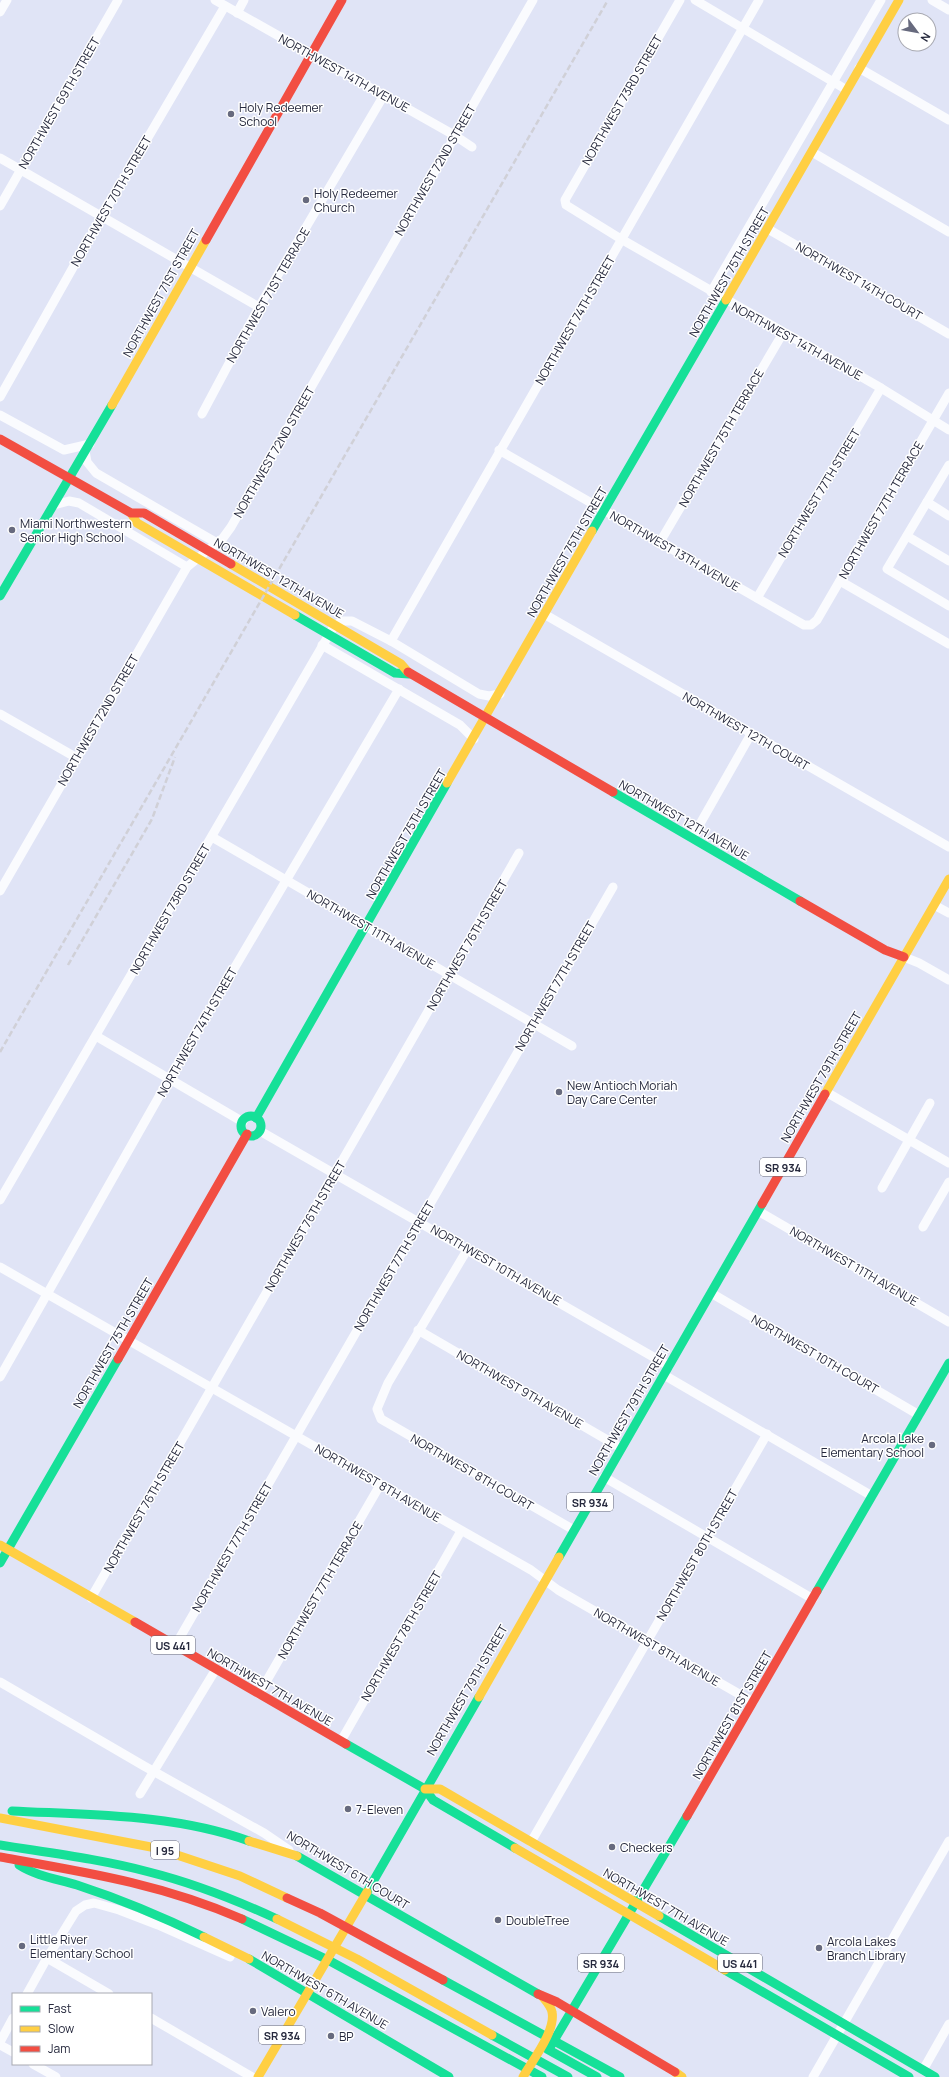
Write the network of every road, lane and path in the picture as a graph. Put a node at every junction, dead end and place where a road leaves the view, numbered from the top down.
1 (7, 0) edge
2 (118, 0) edge
3 (215, 0) edge
4 (244, 0) edge
5 (342, 0) edge
6 (533, 0) edge
7 (680, 0) edge
8 (695, 0) edge
9 (759, 0) edge
10 (880, 0) edge
11 (899, 0) edge
12 (932, 0) edge
13 (225, 6) junction
14 (949, 10) edge
15 (0, 12) edge
16 (237, 13) junction
17 (742, 28) junction
18 (311, 54) junction
19 (860, 68) junction
20 (834, 82) junction
21 (847, 90) junction
22 (384, 95) junction
23 (949, 120) edge
24 (454, 135) junction
25 (472, 148) dead end
26 (812, 152) junction
27 (0, 158) edge
28 (21, 170) junction
29 (565, 200) joint
30 (0, 206) edge
31 (102, 216) junction
32 (768, 229) junction
33 (949, 232) edge
34 (621, 240) junction
35 (189, 267) junction
36 (711, 292) junction
37 (726, 301) junction
38 (260, 307) junction
39 (783, 333) junction
40 (949, 334) edge
41 (881, 388) junction
42 (949, 393) edge
43 (0, 397) edge
44 (202, 414) dead end
45 (0, 415) edge
46 (933, 421) junction
47 (949, 430) edge
48 (0, 439) edge
49 (87, 448) junction
50 (499, 450) junction
51 (948, 469) edge
52 (70, 478) junction
53 (927, 502) junction
54 (54, 505) junction
55 (605, 511) junction
56 (131, 513) junction
57 (949, 516) edge
58 (907, 536) junction
59 (660, 542) junction
60 (217, 543) junction
61 (949, 561) edge
62 (187, 567) junction
63 (840, 580) junction
64 (0, 596) edge
65 (757, 598) junction
66 (949, 606) edge
67 (544, 614) junction
68 (342, 620) joint
69 (811, 625) joint
70 (391, 641) junction
71 (949, 644) edge
72 (322, 645) junction
73 (409, 674) junction
74 (398, 689) junction
75 (500, 694) junction
76 (0, 714) edge
77 (485, 718) junction
78 (751, 734) junction
79 (474, 739) junction
80 (76, 758) junction
81 (212, 837) junction
82 (692, 838) junction
83 (949, 847) edge
84 (519, 853) dead end
85 (949, 879) edge
86 (287, 880) junction
87 (613, 887) dead end
88 (0, 891) edge
89 (934, 905) junction
90 (949, 913) edge
91 (367, 926) junction
92 (904, 957) junction
93 (450, 974) junction
94 (949, 980) edge
95 (534, 1023) junction
96 (96, 1036) junction
97 (572, 1046) dead end
98 (169, 1079) junction
99 (826, 1092) junction
100 (930, 1103) dead end
101 (256, 1118) junction
102 (243, 1122) junction
103 (260, 1131) junction
104 (247, 1134) junction
105 (909, 1140) junction
106 (949, 1163) edge
107 (335, 1174) junction
108 (949, 1182) edge
109 (882, 1188) dead end
110 (0, 1200) edge
111 (758, 1211) junction
112 (420, 1221) junction
113 (923, 1227) dead end
114 (467, 1250) junction
115 (0, 1267) edge
116 (711, 1293) junction
117 (48, 1294) junction
118 (949, 1322) edge
119 (418, 1330) junction
120 (129, 1340) junction
121 (949, 1363) edge
122 (669, 1366) junction
123 (664, 1374) junction
124 (0, 1377) edge
125 (212, 1388) junction
126 (919, 1415) junction
127 (767, 1434) junction
128 (296, 1436) junction
129 (621, 1448) junction
130 (604, 1477) junction
131 (380, 1485) junction
132 (872, 1496) junction
133 (574, 1530) junction
134 (461, 1531) junction
135 (707, 1537) junction
136 (4, 1547) edge
137 (0, 1563) edge
138 (545, 1580) junction
139 (91, 1598) junction
140 (813, 1599) junction
141 (647, 1642) junction
142 (175, 1646) junction
143 (216, 1669) junction
144 (0, 1682) edge
145 (259, 1694) junction
146 (754, 1702) junction
147 (341, 1741) junction
148 (155, 1771) junction
149 (424, 1789) junction
150 (140, 1794) dead end
151 (0, 1811) edge
152 (0, 1818) edge
153 (6, 1829) dead end
154 (949, 1841) edge
155 (531, 1842) junction
156 (0, 1845) edge
157 (297, 1856) junction
158 (5, 1858) edge
159 (364, 1894) junction
160 (636, 1903) junction
161 (629, 1914) junction
162 (47, 1958) junction
163 (249, 1959) junction
164 (27, 1993) edge
165 (107, 1993) edge
166 (307, 1994) junction
167 (542, 1996) junction
168 (572, 2011) junction
169 (152, 2019) edge
170 (12, 2020) edge
171 (844, 2024) junction
172 (949, 2024) edge
173 (837, 2035) junction
174 (0, 2043) edge
175 (12, 2051) edge
176 (35, 2065) edge
177 (923, 2070) junction
178 (681, 2075) edge
179 (566, 2076) edge
180 (56, 2077) edge
181 (252, 2077) edge
182 (258, 2077) edge
183 (449, 2077) edge
184 (523, 2077) edge
185 (532, 2077) edge
186 (542, 2077) edge
187 (597, 2077) edge
188 (620, 2077) edge
189 (813, 2077) edge
190 (909, 2077) edge
191 (935, 2077) edge

1 - 15 street
2 - 28 street, NORTHWEST 69TH STREET
3 - 13 street, NORTHWEST 14TH AVENUE
4 - 16 street
5 - 18 main road, NORTHWEST 71ST STREET
6 - 24 street, NORTHWEST 72ND STREET
7 - 29 street, NORTHWEST 73RD STREET
8 - 17 street
9 - 17 street, NORTHWEST 74TH STREET
10 - 20 street
11 - 19 main road, NORTHWEST 75TH STREET
12 - 14 street
13 - 16 street, NORTHWEST 14TH AVENUE
13 - 31 street, NORTHWEST 70TH STREET
16 - 18 street, NORTHWEST 14TH AVENUE
17 - 20 street
17 - 34 street, NORTHWEST 74TH STREET
18 - 22 street, NORTHWEST 14TH AVENUE
18 - 35 main road, NORTHWEST 71ST STREET
19 - 21 main road, NORTHWEST 75TH STREET
19 - 23 street
20 - 21 street
20 - 36 street
21 - 26 main road, NORTHWEST 75TH STREET
22 - 24 street, NORTHWEST 14TH AVENUE
22 - 38 street, NORTHWEST 71ST TERRACE
24 - 25 street, NORTHWEST 14TH AVENUE
24 - 60 street, NORTHWEST 72ND STREET
26 - 32 main road, NORTHWEST 75TH STREET
26 - 33 street
27 - 28 street
28 - 30 street, NORTHWEST 69TH STREET
28 - 31 street
29 - 34 street, NORTHWEST 14TH AVENUE
31 - 35 street
31 - 43 street, NORTHWEST 70TH STREET
32 - 37 main road, NORTHWEST 75TH STREET
32 - 40 street, NORTHWEST 14TH COURT
34 - 36 street, NORTHWEST 14TH AVENUE
34 - 50 street, NORTHWEST 74TH STREET
35 - 38 street
35 - 49 main road, NORTHWEST 71ST STREET
36 - 37 street, NORTHWEST 14TH AVENUE
37 - 39 street, NORTHWEST 14TH AVENUE
37 - 55 main road, NORTHWEST 75TH STREET
38 - 44 street, NORTHWEST 71ST TERRACE
39 - 41 street, NORTHWEST 14TH AVENUE
39 - 59 street, NORTHWEST 75TH TERRACE
41 - 46 street, NORTHWEST 14TH AVENUE
41 - 65 street, NORTHWEST 77TH STREET
42 - 46 street, NORTHWEST 77TH TERRACE
45 - 49 street
46 - 47 street, NORTHWEST 14TH AVENUE
46 - 63 street, NORTHWEST 77TH TERRACE
48 - 52 main road, NORTHWEST 12TH AVENUE
49 - 52 main road, NORTHWEST 71ST STREET
49 - 60 street, NORTHWEST 12TH AVENUE
50 - 55 street, NORTHWEST 13TH AVENUE
50 - 70 street, NORTHWEST 74TH STREET
51 - 53 street
52 - 54 main road, NORTHWEST 71ST STREET
52 - 56 main road, NORTHWEST 12TH AVENUE
53 - 57 street
53 - 58 street
54 - 62 street
54 - 64 main road, NORTHWEST 71ST STREET
55 - 59 street, NORTHWEST 13TH AVENUE
55 - 67 main road, NORTHWEST 75TH STREET
56 - 73 main road, NORTHWEST 12TH AVENUE
56 - 73 main road, NORTHWEST 12TH AVENUE
58 - 61 street
58 - 66 street
59 - 65 street, NORTHWEST 13TH AVENUE
60 - 62 street, NORTHWEST 72ND STREET
62 - 80 street, NORTHWEST 72ND STREET
63 - 69 street, NORTHWEST 77TH TERRACE
63 - 71 street
65 - 69 street, NORTHWEST 13TH AVENUE
67 - 75 main road, NORTHWEST 75TH STREET
67 - 78 street, NORTHWEST 12TH COURT
68 - 70 street, NORTHWEST 12TH AVENUE
68 - 72 street, NORTHWEST 73RD STREET
70 - 75 street, NORTHWEST 12TH AVENUE
72 - 74 street
72 - 81 street, NORTHWEST 73RD STREET
73 - 77 main road, NORTHWEST 12TH AVENUE
74 - 79 street
74 - 86 street, NORTHWEST 74TH STREET
75 - 77 main road, NORTHWEST 75TH STREET
76 - 80 street
77 - 79 main road, NORTHWEST 75TH STREET
77 - 82 main road, NORTHWEST 12TH AVENUE
78 - 82 street
78 - 83 street, NORTHWEST 12TH COURT
79 - 91 main road, NORTHWEST 75TH STREET
80 - 88 street, NORTHWEST 72ND STREET
81 - 86 street, NORTHWEST 11TH AVENUE
81 - 96 street, NORTHWEST 73RD STREET
82 - 92 main road, NORTHWEST 12TH AVENUE
84 - 93 street, NORTHWEST 76TH STREET
85 - 89 main road, NORTHWEST 79TH STREET / SR 934
86 - 91 street, NORTHWEST 11TH AVENUE
86 - 98 street, NORTHWEST 74TH STREET
87 - 95 street, NORTHWEST 77TH STREET
89 - 90 street
89 - 92 main road, NORTHWEST 79TH STREET / SR 934
91 - 93 street, NORTHWEST 11TH AVENUE
91 - 101 main road, NORTHWEST 75TH STREET
92 - 94 street, NORTHWEST 12TH AVENUE
92 - 99 main road, NORTHWEST 79TH STREET / SR 934
93 - 95 street, NORTHWEST 11TH AVENUE
93 - 107 street, NORTHWEST 76TH STREET
95 - 97 street, NORTHWEST 11TH AVENUE
95 - 112 street, NORTHWEST 77TH STREET
96 - 98 street
96 - 110 street, NORTHWEST 73RD STREET
98 - 102 street
98 - 117 street, NORTHWEST 74TH STREET
99 - 105 street
99 - 111 main road, NORTHWEST 79TH STREET / SR 934
100 - 105 street
101 - 102 main road
101 - 103 main road
102 - 104 main road
103 - 104 main road
103 - 107 street, NORTHWEST 10TH AVENUE
104 - 120 main road, NORTHWEST 75TH STREET
105 - 106 street
105 - 109 street
107 - 112 street, NORTHWEST 10TH AVENUE
107 - 125 street, NORTHWEST 76TH STREET
108 - 113 street
111 - 116 main road, NORTHWEST 79TH STREET / SR 934
111 - 118 street, NORTHWEST 11TH AVENUE
112 - 114 street, NORTHWEST 10TH AVENUE
112 - 128 street, NORTHWEST 77TH STREET
114 - 119 street
114 - 122 street, NORTHWEST 10TH AVENUE
115 - 117 street, NORTHWEST 8TH AVENUE
116 - 122 main road, NORTHWEST 79TH STREET / SR 934
116 - 126 street, NORTHWEST 10TH COURT
117 - 120 street, NORTHWEST 8TH AVENUE
117 - 124 street, NORTHWEST 74TH STREET
119 - 129 street, NORTHWEST 9TH AVENUE
119 - 133 street, NORTHWEST 8TH COURT
120 - 125 street, NORTHWEST 8TH AVENUE
120 - 136 main road, NORTHWEST 75TH STREET
121 - 126 main road, NORTHWEST 81ST STREET / SR 934
122 - 123 main road, NORTHWEST 79TH STREET / SR 934
123 - 127 street
123 - 129 main road, NORTHWEST 79TH STREET / SR 934
125 - 128 street, NORTHWEST 8TH AVENUE
125 - 139 street, NORTHWEST 76TH STREET
126 - 132 main road, NORTHWEST 81ST STREET / SR 934
127 - 132 street
127 - 135 street, NORTHWEST 80TH STREET
128 - 131 street, NORTHWEST 8TH AVENUE
128 - 142 street, NORTHWEST 77TH STREET
129 - 130 main road, NORTHWEST 79TH STREET / SR 934
130 - 133 main road, NORTHWEST 79TH STREET / SR 934
130 - 135 street
131 - 134 street, NORTHWEST 8TH AVENUE
131 - 145 street, NORTHWEST 77TH TERRACE
132 - 140 main road, NORTHWEST 81ST STREET / SR 934
133 - 138 main road, NORTHWEST 79TH STREET / SR 934
134 - 138 street, NORTHWEST 8TH AVENUE
134 - 147 street, NORTHWEST 78TH STREET
135 - 140 street
135 - 141 street, NORTHWEST 80TH STREET
136 - 137 main road, NORTHWEST 75TH STREET
136 - 139 main road, NORTHWEST 7TH AVENUE / US 441
138 - 141 street, NORTHWEST 8TH AVENUE
138 - 149 main road, NORTHWEST 79TH STREET / SR 934
139 - 142 main road, NORTHWEST 7TH AVENUE / US 441
140 - 146 main road, NORTHWEST 81ST STREET / SR 934
141 - 146 street, NORTHWEST 8TH AVENUE
141 - 155 street, NORTHWEST 80TH STREET
142 - 143 main road, NORTHWEST 7TH AVENUE / US 441
143 - 145 main road, NORTHWEST 7TH AVENUE / US 441
143 - 148 street
144 - 148 street, NORTHWEST 6TH COURT
145 - 147 main road, NORTHWEST 7TH AVENUE / US 441
146 - 160 main road, NORTHWEST 81ST STREET / SR 934
147 - 149 main road, NORTHWEST 7TH AVENUE / US 441
148 - 150 street
148 - 157 street, NORTHWEST 6TH COURT
149 - 155 main road, NORTHWEST 7TH AVENUE / US 441
149 - 159 main road, NORTHWEST 79TH STREET / SR 934
149 - 161 main road, NORTHWEST 7TH AVENUE / US 441
151 - 157 main road
152 - 188 main road, I 95
153 - 187 main road
154 - 171 street
155 - 160 main road, NORTHWEST 7TH AVENUE / US 441
156 - 179 main road
157 - 159 main road, NORTHWEST 6TH COURT
158 - 163 main road
158 - 186 main road
159 - 166 main road, NORTHWEST 79TH STREET / SR 934
159 - 167 main road, NORTHWEST 6TH COURT
160 - 161 main road, NORTHWEST 81ST STREET / SR 934
160 - 171 main road, NORTHWEST 7TH AVENUE / US 441
161 - 168 main road, NORTHWEST 81ST STREET / SR 934
161 - 173 main road, NORTHWEST 7TH AVENUE / US 441
162 - 163 street, NORTHWEST 6TH AVENUE
162 - 164 street
162 - 165 street
163 - 166 main road, NORTHWEST 6TH AVENUE
166 - 182 main road, NORTHWEST 79TH STREET / SR 934
166 - 183 main road, NORTHWEST 6TH AVENUE
167 - 168 main road, NORTHWEST 6TH COURT
167 - 184 main road
168 - 178 main road, NORTHWEST 6TH COURT
168 - 185 main road, NORTHWEST 81ST STREET / SR 934
169 - 181 street
170 - 174 street
171 - 173 street
171 - 177 main road, NORTHWEST 7TH AVENUE / US 441
172 - 177 street
173 - 189 street
173 - 190 main road, NORTHWEST 7TH AVENUE / US 441
174 - 175 street
176 - 180 street
177 - 191 main road, NORTHWEST 7TH AVENUE / US 441

